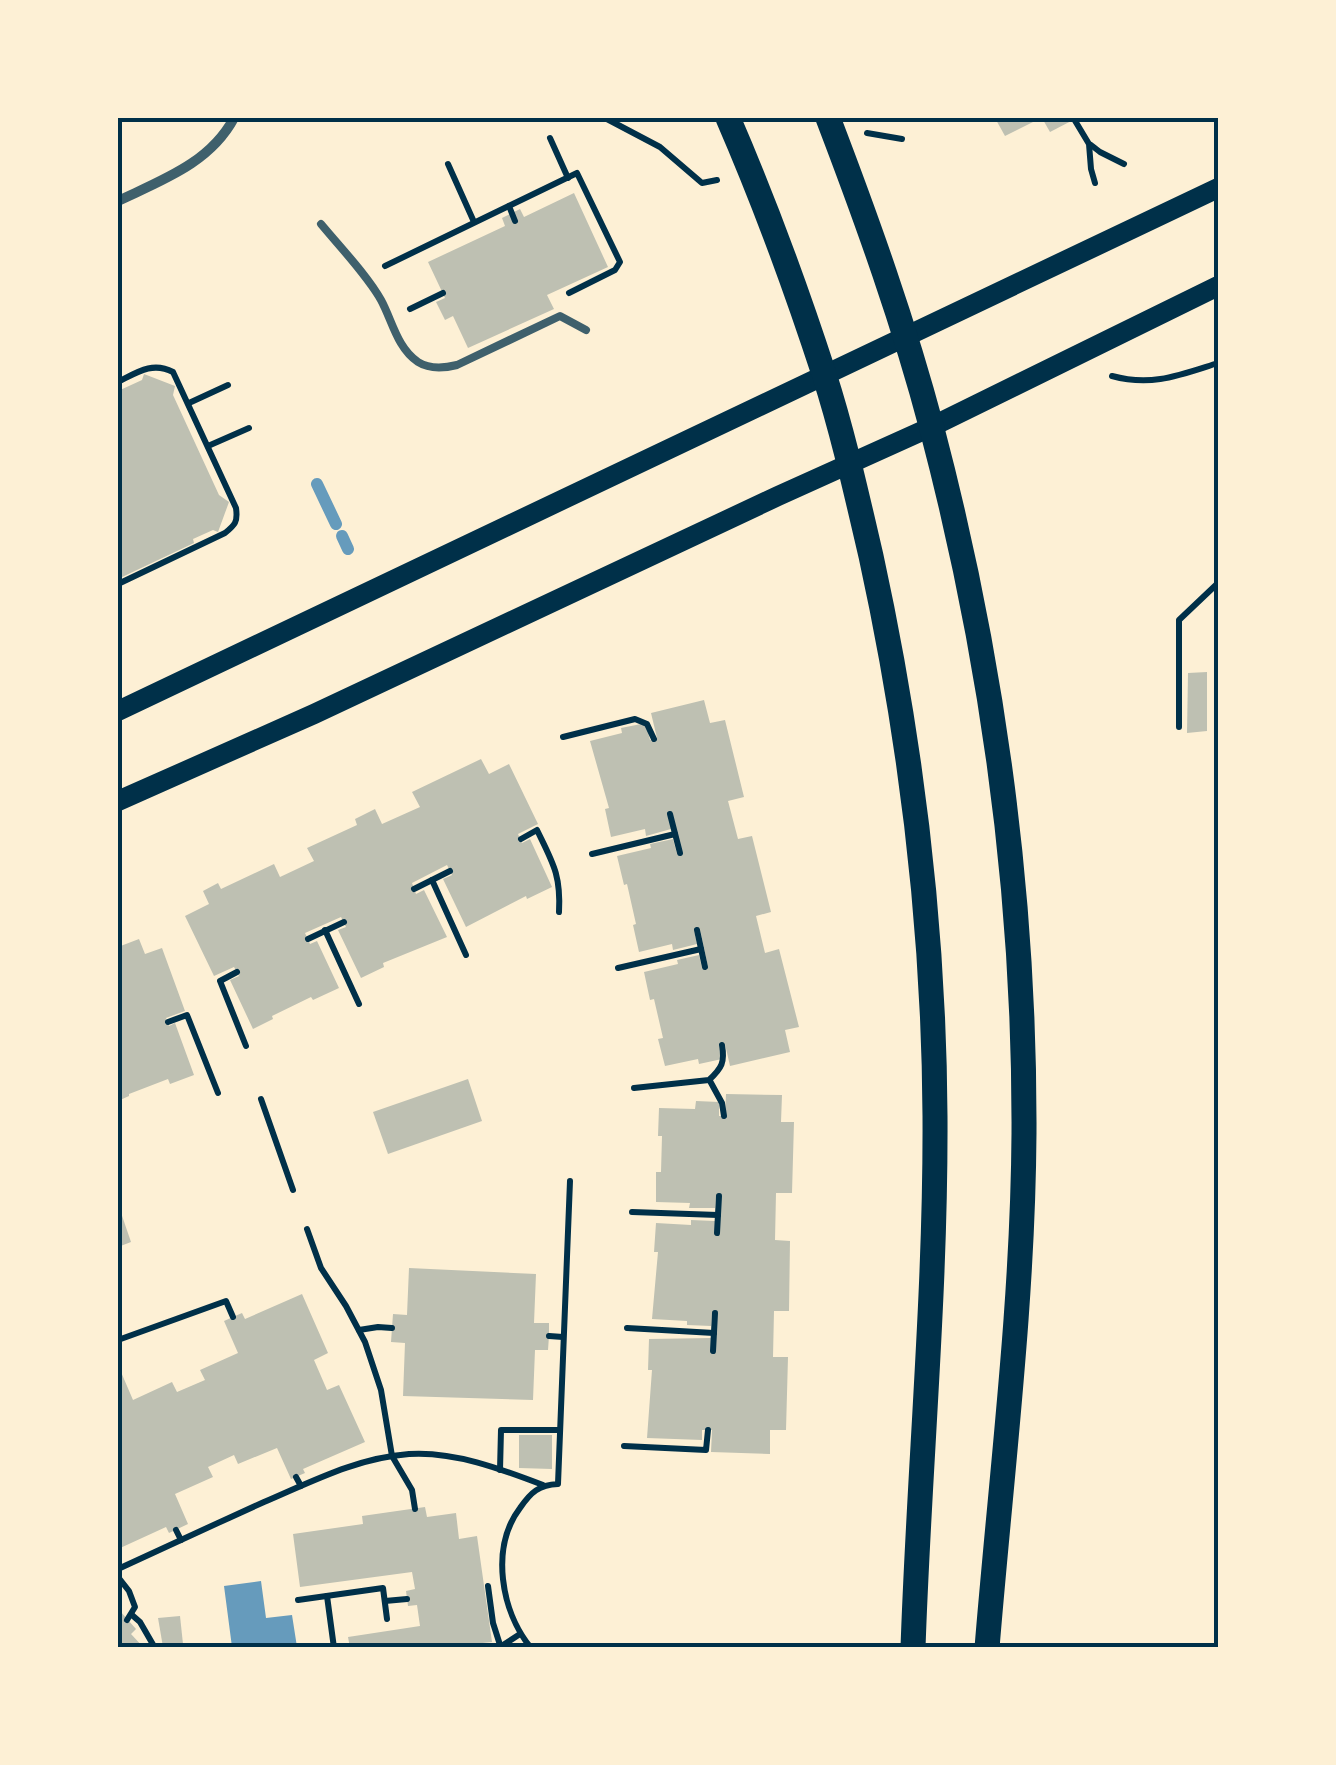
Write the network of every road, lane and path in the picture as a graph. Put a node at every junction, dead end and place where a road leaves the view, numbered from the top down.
1 (234, 118) edge
2 (605, 118) edge
3 (728, 118) edge
4 (828, 118) edge
5 (861, 118) edge
6 (1074, 119) edge
7 (550, 138) dead end
8 (902, 139) dead end
9 (1090, 144) junction
10 (448, 164) dead end
11 (1124, 164) dead end
12 (568, 178) junction
13 (717, 180) dead end
14 (1095, 183) dead end
15 (1218, 188) edge
16 (118, 201) edge
17 (508, 206) junction
18 (515, 221) dead end
19 (474, 222) junction
20 (322, 224) dead end
21 (381, 268) dead end
22 (1218, 286) edge
23 (568, 292) dead end
24 (443, 294) dead end
25 (400, 314) dead end
26 (586, 330) dead end
27 (905, 339) junction
28 (1218, 363) edge
29 (824, 376) junction
30 (1112, 376) dead end
31 (118, 382) edge
32 (228, 385) dead end
33 (189, 403) junction
34 (932, 426) junction
35 (249, 428) dead end
36 (208, 446) junction
37 (848, 464) junction
38 (1218, 583) edge
39 (118, 584) edge
40 (118, 711) edge
41 (1179, 727) dead end
42 (563, 737) dead end
43 (654, 739) dead end
44 (118, 801) edge
45 (670, 814) dead end
46 (675, 834) junction
47 (520, 839) dead end
48 (680, 853) dead end
49 (592, 854) dead end
50 (450, 871) dead end
51 (432, 880) junction
52 (414, 889) dead end
53 (559, 912) dead end
54 (344, 922) dead end
55 (325, 930) junction
56 (697, 930) dead end
57 (308, 938) dead end
58 (701, 949) junction
59 (466, 955) dead end
60 (705, 967) dead end
61 (618, 968) dead end
62 (237, 972) dead end
63 (359, 1004) dead end
64 (168, 1022) dead end
65 (722, 1044) dead end
66 (246, 1046) dead end
67 (717, 1060) dead end
68 (719, 1070) junction
69 (709, 1080) junction
70 (634, 1088) dead end
71 (716, 1091) junction
72 (218, 1094) dead end
73 (262, 1099) dead end
74 (712, 1102) dead end
75 (724, 1116) dead end
76 (570, 1181) dead end
77 (293, 1190) dead end
78 (719, 1196) dead end
79 (632, 1212) dead end
80 (718, 1214) junction
81 (307, 1229) dead end
82 (718, 1233) dead end
83 (714, 1313) dead end
84 (234, 1317) dead end
85 (392, 1328) dead end
86 (628, 1328) dead end
87 (359, 1330) junction
88 (714, 1333) junction
89 (549, 1336) dead end
90 (563, 1337) junction
91 (118, 1340) edge
92 (713, 1351) dead end
93 (560, 1430) junction
94 (708, 1430) dead end
95 (624, 1446) dead end
96 (392, 1456) junction
97 (500, 1470) junction
98 (296, 1477) dead end
99 (542, 1484) junction
100 (301, 1486) junction
101 (415, 1509) dead end
102 (176, 1530) dead end
103 (181, 1540) junction
104 (118, 1573) edge
105 (505, 1583) junction
106 (327, 1596) junction
107 (298, 1600) dead end
108 (406, 1600) dead end
109 (385, 1602) junction
110 (388, 1620) dead end
111 (520, 1634) junction
112 (500, 1647) edge
113 (156, 1648) edge
114 (334, 1648) edge
115 (531, 1648) edge
116 (913, 1648) edge
117 (988, 1648) edge

1 - 16 street
2 - 13 path
3 - 29 main road
4 - 27 main road
5 - 8 path
6 - 9 path
7 - 12 path
9 - 11 path
9 - 14 path
10 - 19 path
12 - 17 path
12 - 23 path
15 - 27 main road
17 - 18 path
17 - 19 path
19 - 21 path
20 - 26 lane
22 - 34 main road
24 - 25 path
27 - 29 main road
27 - 34 main road
28 - 30 path
29 - 37 main road
29 - 40 main road
31 - 33 path
32 - 33 path
33 - 36 path
34 - 37 main road
34 - 117 main road
35 - 36 path
36 - 39 path
37 - 44 main road
37 - 116 main road
38 - 41 path
42 - 43 path
45 - 46 path
46 - 48 path
46 - 49 path
47 - 53 path
50 - 51 path
51 - 52 path
51 - 59 path
54 - 55 path
55 - 57 path
55 - 63 path
56 - 58 path
58 - 60 path
58 - 61 path
62 - 66 path
64 - 72 path
65 - 68 path
67 - 68 path
68 - 69 path
69 - 70 path
69 - 71 path
71 - 74 path
71 - 75 path
73 - 77 path
76 - 90 path
78 - 80 path
79 - 80 path
80 - 82 path
81 - 87 path
83 - 88 path
84 - 91 path
85 - 87 path
86 - 88 path
87 - 96 path
88 - 92 path
89 - 90 path
90 - 93 path
93 - 97 path
93 - 99 path
94 - 95 path
96 - 97 path
96 - 100 path
96 - 101 path
97 - 99 path
98 - 100 path
99 - 105 path
100 - 103 path
102 - 103 path
103 - 104 path
104 - 113 path
105 - 111 path
105 - 112 path
106 - 107 path
106 - 109 path
106 - 114 path
108 - 109 path
109 - 110 path
111 - 112 path
111 - 115 path

